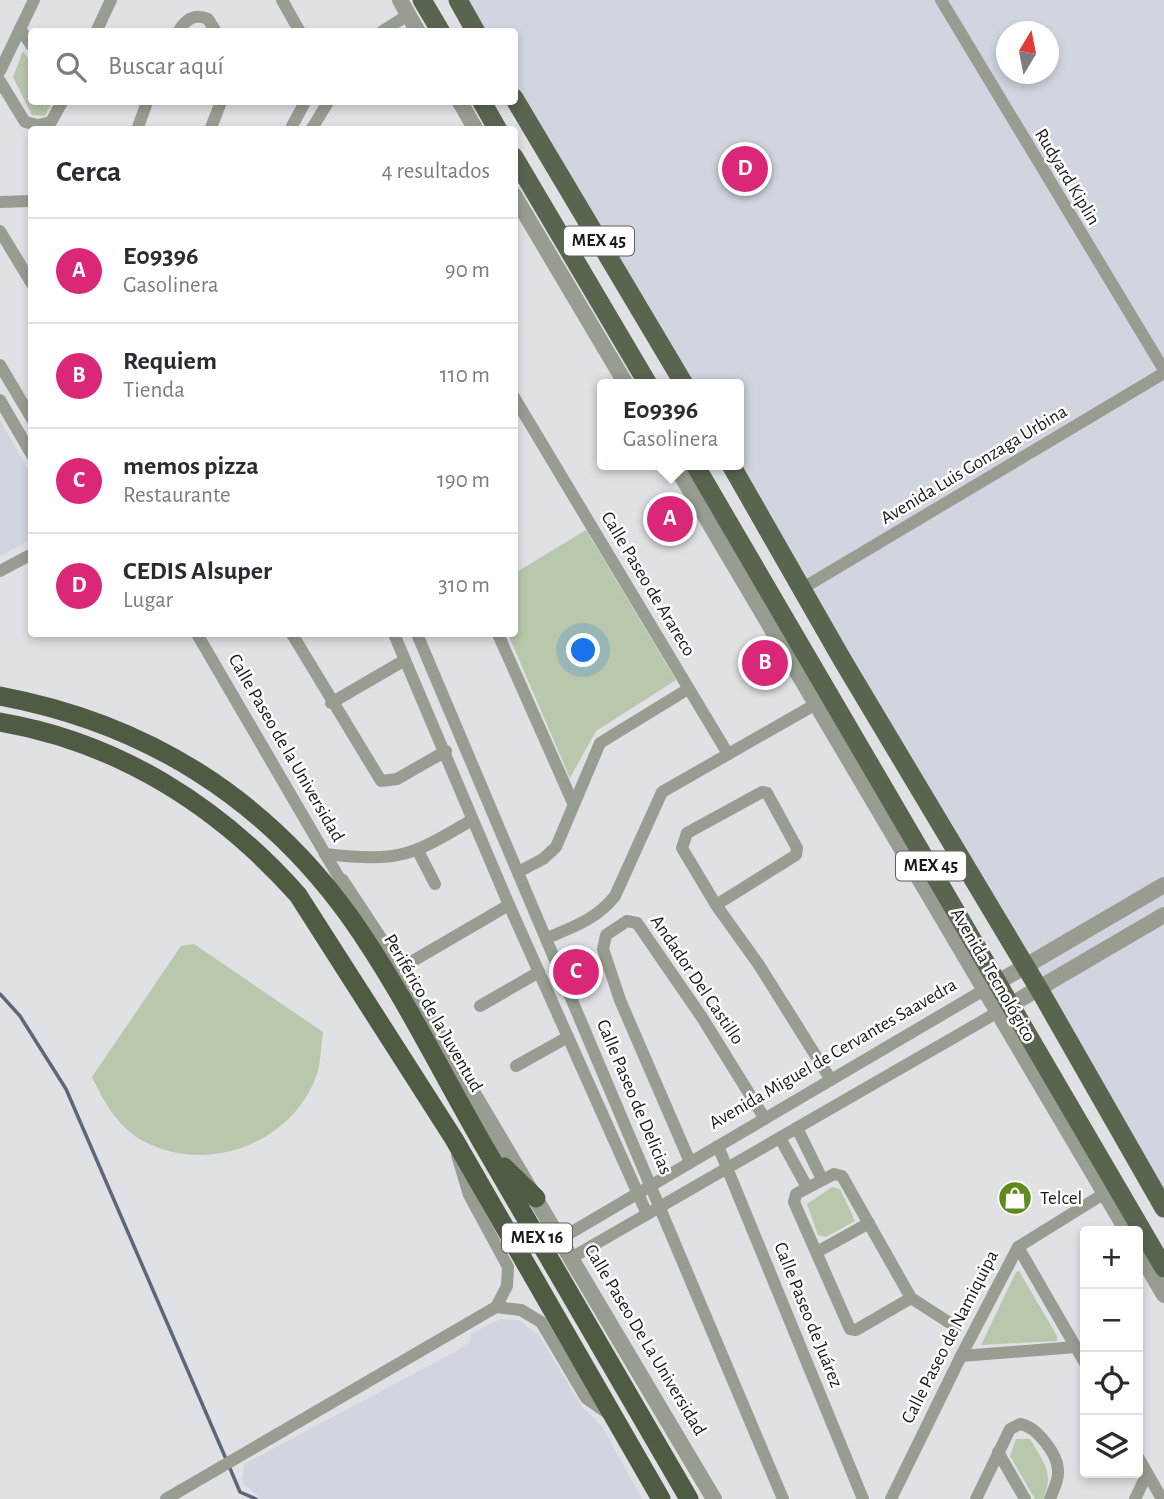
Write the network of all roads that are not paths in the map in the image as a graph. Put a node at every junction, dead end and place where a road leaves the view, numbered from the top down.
1 (34, 0) edge
2 (111, 0) edge
3 (282, 0) edge
4 (400, 0) edge
5 (422, 0) edge
6 (458, 0) edge
7 (941, 0) edge
8 (408, 15) junction
9 (98, 28) edge
10 (181, 28) edge
11 (214, 28) edge
12 (298, 28) edge
13 (387, 28) edge
14 (416, 28) edge
15 (439, 28) edge
16 (474, 28) edge
17 (20, 29) junction
18 (28, 41) edge
19 (0, 71) edge
20 (0, 81) edge
21 (60, 105) edge
22 (146, 105) edge
23 (209, 105) edge
24 (220, 105) edge
25 (303, 105) edge
26 (326, 105) edge
27 (462, 105) edge
28 (484, 105) edge
29 (518, 105) edge
30 (216, 115) junction
31 (138, 126) edge
32 (212, 126) edge
33 (292, 126) edge
34 (313, 126) edge
35 (474, 126) edge
36 (496, 126) edge
37 (518, 164) edge
38 (28, 201) edge
39 (0, 202) edge
40 (518, 202) edge
41 (0, 231) edge
42 (28, 277) edge
43 (0, 365) edge
44 (1164, 372) edge
45 (623, 379) edge
46 (645, 379) edge
47 (681, 379) edge
48 (0, 400) edge
49 (518, 404) edge
50 (28, 412) edge
51 (28, 448) edge
52 (678, 470) edge
53 (698, 470) edge
54 (735, 470) edge
55 (28, 556) edge
56 (0, 571) edge
57 (803, 588) junction
58 (199, 637) edge
59 (294, 637) edge
60 (395, 637) edge
61 (418, 637) edge
62 (499, 637) edge
63 (405, 660) junction
64 (688, 689) junction
65 (0, 696) edge
66 (331, 703) junction
67 (816, 704) junction
68 (0, 722) edge
69 (446, 751) junction
70 (728, 754) junction
71 (573, 803) junction
72 (472, 820) junction
73 (418, 851) junction
74 (325, 853) junction
75 (520, 871) junction
76 (341, 881) junction
77 (435, 884) dead end
78 (1164, 886) edge
79 (509, 905) junction
80 (716, 905) junction
81 (1164, 915) edge
82 (547, 938) junction
83 (366, 942) junction
84 (1068, 942) junction
85 (1082, 964) junction
86 (1025, 966) junction
87 (399, 969) junction
88 (539, 972) junction
89 (991, 986) junction
90 (1039, 989) junction
91 (480, 1006) dead end
92 (1004, 1009) junction
93 (568, 1037) junction
94 (893, 1044) junction
95 (906, 1065) junction
96 (516, 1066) dead end
97 (831, 1080) junction
98 (765, 1119) junction
99 (797, 1128) junction
100 (780, 1138) junction
101 (453, 1139) junction
102 (483, 1144) junction
103 (718, 1146) junction
104 (690, 1163) junction
105 (727, 1168) junction
106 (822, 1179) junction
107 (650, 1186) junction
108 (807, 1188) junction
109 (638, 1193) junction
110 (1105, 1193) junction
111 (536, 1198) junction
112 (660, 1207) junction
113 (1164, 1208) edge
114 (648, 1214) junction
115 (869, 1223) junction
116 (1124, 1226) edge
117 (560, 1239) junction
118 (1018, 1247) junction
119 (817, 1252) junction
120 (571, 1258) junction
121 (1143, 1259) edge
122 (1164, 1268) edge
123 (1164, 1295) edge
124 (911, 1298) junction
125 (496, 1307) junction
126 (956, 1327) dead end
127 (1076, 1347) junction
128 (1080, 1354) edge
129 (961, 1356) junction
130 (614, 1418) junction
131 (998, 1452) junction
132 (1143, 1466) edge
133 (1147, 1474) junction
134 (166, 1499) edge
135 (661, 1499) edge
136 (690, 1499) edge
137 (714, 1499) edge
138 (783, 1499) edge
139 (863, 1499) edge
140 (891, 1499) edge
141 (976, 1499) edge
142 (1025, 1499) edge
143 (1050, 1499) edge
144 (1135, 1499) edge
145 (1163, 1499) edge

1 - 17 street
2 - 9 street
3 - 12 street
4 - 8 street
5 - 15 main road
6 - 16 main road
7 - 44 street, Rudyard Kiplin
8 - 13 street
8 - 14 street
10 - 11 street
17 - 18 street
17 - 19 street
20 - 21 street
22 - 31 street
23 - 30 street
24 - 30 street
25 - 33 street
26 - 34 street
27 - 35 street
28 - 36 main road
29 - 47 main road, MEX 45
30 - 32 street
37 - 46 main road, MEX 45
38 - 39 street
40 - 45 street
41 - 42 street
43 - 50 street
44 - 57 street, Avenida Luis Gonzaga Urbina
48 - 51 street
49 - 64 street, Calle Paseo de Arareco
52 - 67 street
53 - 89 main road, Avenida Tecnológico / MEX 45
54 - 57 main road, Avenida Tecnológico / MEX 45
55 - 56 street
57 - 86 main road, Avenida Tecnológico / MEX 45
58 - 74 street, Calle Paseo de la Universidad
59 - 66 street
60 - 63 street, Calle Paseo de Delicias
61 - 75 street, Calle Paseo de Delicias
62 - 71 street
63 - 66 street
63 - 69 street, Calle Paseo de Delicias
64 - 70 street, Calle Paseo de Arareco
64 - 71 street
65 - 83 highway, Periférico de la Juventud / MEX 16
66 - 69 street
67 - 70 street
67 - 89 street
68 - 101 highway, MEX 16
69 - 72 street, Calle Paseo de Delicias
70 - 82 street
71 - 75 street
72 - 73 street
72 - 79 street, Calle Paseo de Delicias
73 - 74 street
73 - 77 street
74 - 76 street, Calle Paseo de la Universidad
75 - 82 street, Calle Paseo de Delicias
76 - 83 highway
76 - 87 street, Calle Paseo De La Universidad
78 - 84 street, Avenida Miguel de Cervantes Saavedra
79 - 87 street
79 - 88 street, Calle Paseo de Delicias
80 - 80 street
80 - 97 street
81 - 85 street
82 - 107 street, Calle Paseo de Delicias
83 - 102 highway, Periférico de la Juventud / MEX 16
84 - 85 street
84 - 86 street, Avenida Miguel de Cervantes Saavedra
85 - 90 street
86 - 89 street, Avenida Miguel de Cervantes Saavedra
86 - 90 main road, Avenida Tecnológico / MEX 45
87 - 111 street, Calle Paseo De La Universidad
88 - 91 street
88 - 93 street, Calle Paseo de Delicias
89 - 92 main road, Avenida Tecnológico / MEX 45
89 - 94 street, Avenida Miguel de Cervantes Saavedra
90 - 92 street
90 - 113 main road, Avenida Tecnológico / MEX 45
92 - 95 street
92 - 110 street
92 - 122 main road, Avenida Tecnológico / MEX 45
93 - 96 street
93 - 109 street, Calle Paseo de Delicias
94 - 95 street
94 - 97 street, Avenida Miguel de Cervantes Saavedra
95 - 99 street
97 - 98 street, Avenida Miguel de Cervantes Saavedra
98 - 103 street, Avenida Miguel de Cervantes Saavedra
98 - 104 street, Andador Del Castillo
99 - 100 street
99 - 106 street
100 - 105 street
100 - 108 street
101 - 125 street
101 - 130 highway, MEX 16
102 - 111 highway
102 - 136 highway, Periférico de la Juventud / MEX 16
103 - 104 street, Avenida Miguel de Cervantes Saavedra
103 - 105 street, Calle Paseo de Juárez
104 - 107 street, Avenida Miguel de Cervantes Saavedra
105 - 112 street
105 - 139 street, Calle Paseo de Juárez
106 - 108 street
106 - 115 street
107 - 109 street, Avenida Miguel de Cervantes Saavedra
107 - 112 street, Calle Paseo de Delicias
108 - 119 street
109 - 114 street, Calle Paseo de Delicias
109 - 117 street, Avenida Miguel de Cervantes Saavedra
110 - 116 street
110 - 118 street, Calle Paseo de Namiquipa
111 - 117 street, Calle Paseo De La Universidad
112 - 114 street
112 - 138 street, Calle Paseo de Delicias
114 - 120 street
115 - 119 street
115 - 124 street
117 - 120 street, Calle Paseo De La Universidad
118 - 127 street
118 - 129 street, Calle Paseo de Namiquipa
119 - 124 street
120 - 137 street, Calle Paseo De La Universidad
121 - 123 street
124 - 126 street
125 - 130 street
125 - 134 street
127 - 128 street
127 - 129 street
129 - 140 street, Calle Paseo de Namiquipa
130 - 135 highway, MEX 16
131 - 141 street
131 - 142 street
131 - 143 street
132 - 133 street
133 - 144 street
133 - 145 street

